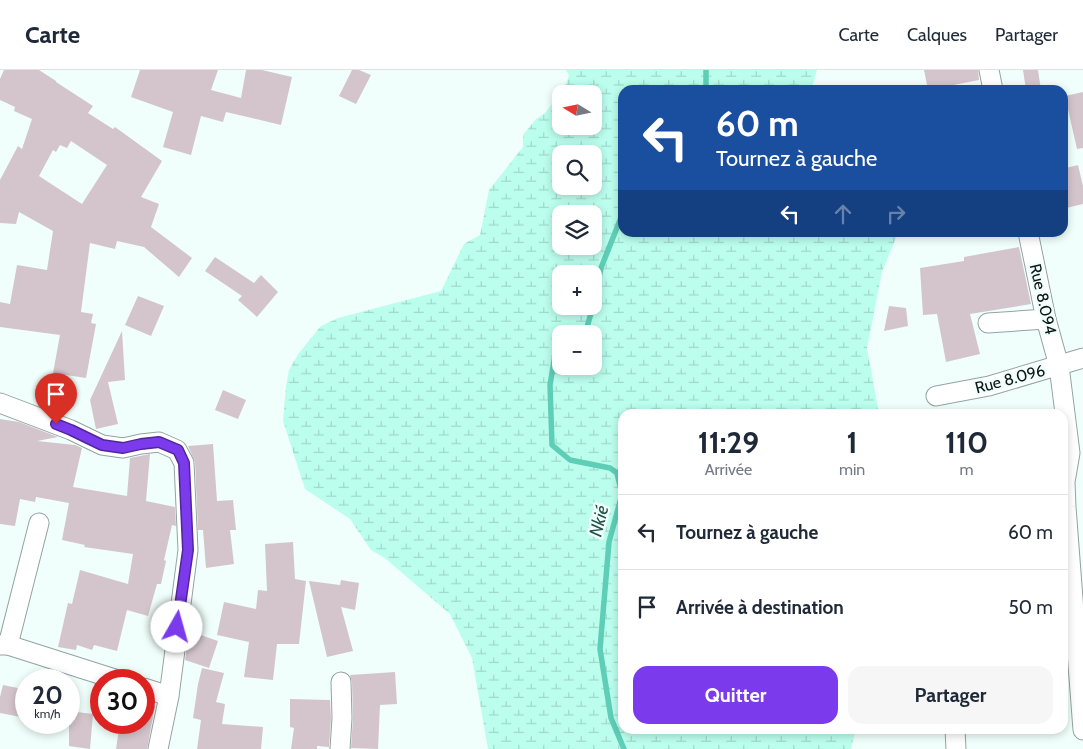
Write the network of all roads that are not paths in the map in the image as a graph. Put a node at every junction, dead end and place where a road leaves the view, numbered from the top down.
1 (989, 70) edge
2 (992, 85) edge
3 (1029, 237) edge
4 (1046, 319) junction
5 (988, 323) dead end
6 (1083, 358) edge
7 (1058, 366) junction
8 (936, 396) dead end
9 (0, 403) edge
10 (1064, 409) edge
11 (1068, 438) edge
12 (1068, 465) edge
13 (39, 523) dead end
14 (1068, 533) edge
15 (4, 645) edge
16 (90, 671) edge
17 (341, 682) dead end
18 (155, 692) edge
19 (169, 696) junction
20 (1083, 730) edge
21 (955, 734) edge
22 (158, 749) edge
23 (340, 749) edge
24 (956, 749) edge

1 - 2 street
3 - 4 street, Rue 8.094
4 - 5 street
4 - 7 street, Rue 8.094
6 - 7 street, Rue 8.096
7 - 8 street, Rue 8.096
7 - 10 street, Rue 8.094
9 - 19 street
11 - 12 street, Rue 8.094
13 - 15 street
14 - 20 street, Rue 8.094
15 - 16 street
17 - 23 street
18 - 19 street
19 - 22 street
21 - 24 street

